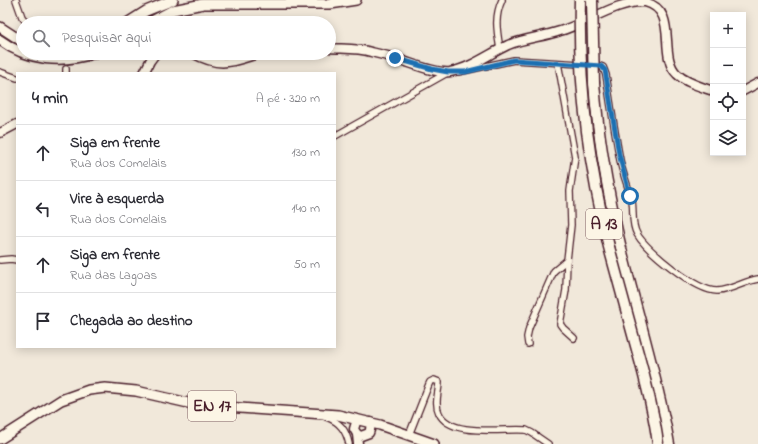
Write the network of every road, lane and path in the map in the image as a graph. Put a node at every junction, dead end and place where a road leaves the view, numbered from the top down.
1 (16, 0) edge
2 (173, 0) edge
3 (356, 0) edge
4 (502, 0) edge
5 (580, 0) edge
6 (592, 0) edge
7 (22, 16) edge
8 (139, 16) edge
9 (161, 16) edge
10 (0, 27) edge
11 (16, 37) edge
12 (0, 40) edge
13 (16, 49) edge
14 (336, 49) edge
15 (500, 49) junction
16 (151, 60) edge
17 (206, 60) edge
18 (237, 60) edge
19 (558, 63) junction
20 (0, 72) edge
21 (144, 72) edge
22 (448, 72) junction
23 (16, 78) edge
24 (758, 83) edge
25 (746, 89) edge
26 (710, 90) edge
27 (16, 125) edge
28 (0, 133) edge
29 (336, 135) edge
30 (0, 260) edge
31 (16, 260) edge
32 (567, 260) junction
33 (758, 279) edge
34 (574, 338) dead end
35 (528, 344) dead end
36 (310, 412) junction
37 (338, 415) junction
38 (357, 419) junction
39 (371, 422) junction
40 (380, 425) junction
41 (355, 431) junction
42 (367, 434) junction
43 (409, 435) junction
44 (0, 438) edge
45 (349, 444) edge
46 (358, 444) edge
47 (362, 444) edge
48 (434, 444) edge
49 (548, 444) edge
50 (658, 444) edge
51 (668, 444) edge

1 - 7 street
2 - 8 main road
3 - 9 main road
4 - 15 street
5 - 50 highway, A 13, bridge
6 - 51 highway, A 13, bridge
10 - 11 main road
12 - 13 main road
14 - 22 street
15 - 22 street
15 - 26 street
16 - 21 street
17 - 18 street
19 - 22 street
19 - 32 street
19 - 33 street
20 - 23 street
22 - 29 street
24 - 25 street
27 - 28 street
30 - 31 street
32 - 34 street
32 - 35 street
36 - 37 main road, EN 17
36 - 44 main road, EN 17
36 - 45 street
37 - 38 main road, EN 17
37 - 41 street
38 - 39 main road, EN 17
38 - 41 street
39 - 40 main road, EN 17
39 - 42 street
40 - 42 street
40 - 43 main road, EN 17
41 - 42 street
41 - 46 street
42 - 47 street
43 - 48 main road, EN 17
43 - 49 street

